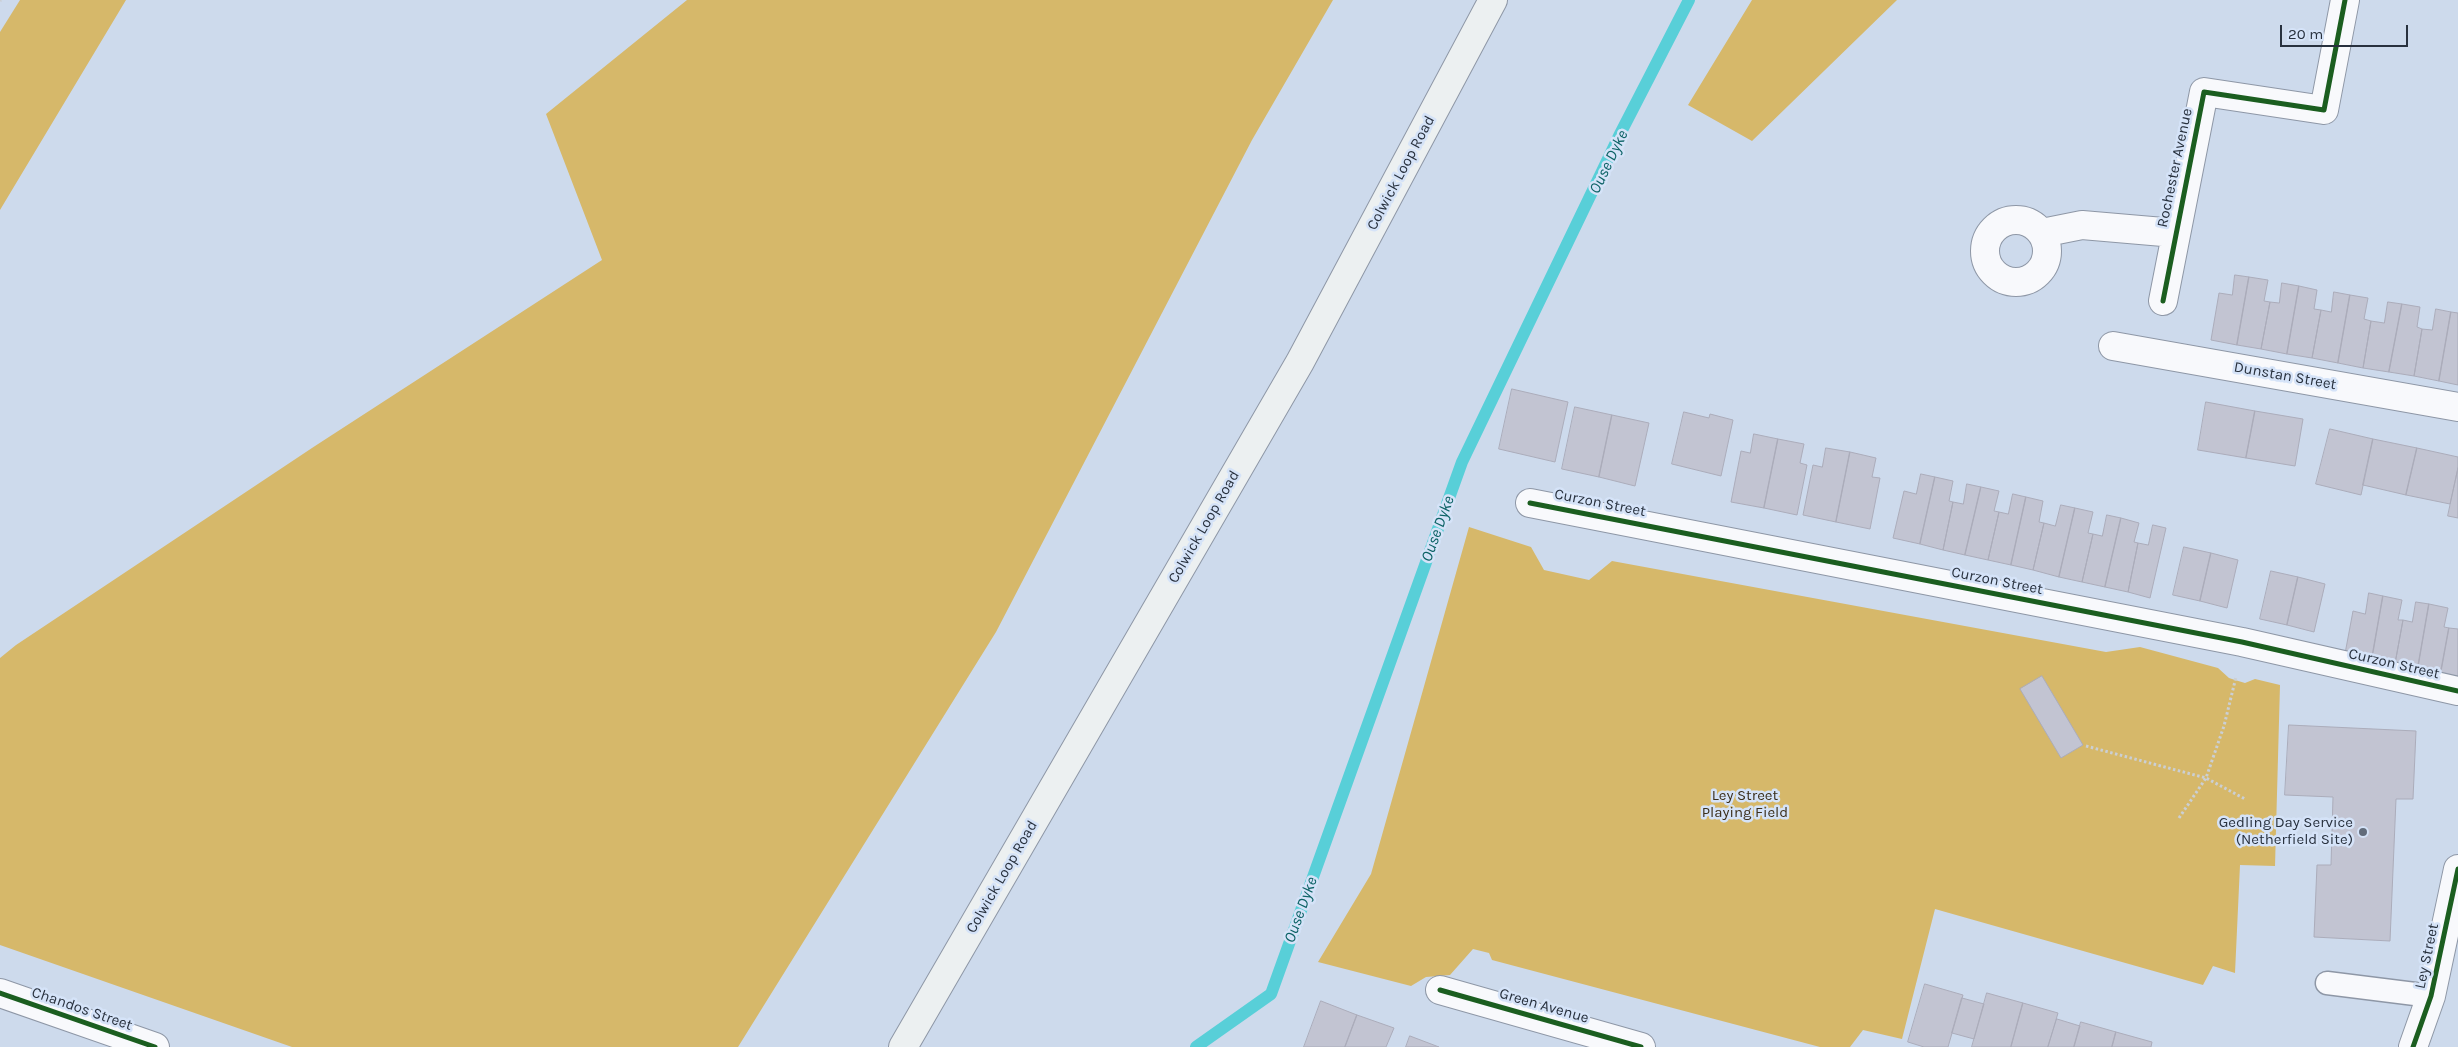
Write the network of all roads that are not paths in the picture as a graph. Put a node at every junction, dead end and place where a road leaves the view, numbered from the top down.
1 (1493, 0) edge
2 (2344, 0) edge
3 (2042, 233) dead end
4 (2175, 233) junction
5 (2163, 301) dead end
6 (2113, 346) dead end
7 (2458, 407) edge
8 (1530, 503) dead end
9 (2458, 691) edge
10 (2458, 868) edge
11 (2327, 983) dead end
12 (1440, 990) dead end
13 (0, 993) edge
14 (2432, 996) junction
15 (94, 1038) edge
16 (155, 1047) edge
17 (903, 1047) edge
18 (1641, 1047) edge
19 (2413, 1047) edge

1 - 17 main road, Colwick Loop Road
2 - 4 street, Rochester Avenue
3 - 4 street
4 - 5 street, Rochester Avenue
6 - 7 street, Dunstan Street
8 - 9 street, Curzon Street
10 - 14 street, Ley Street
11 - 14 lane
12 - 18 street, Green Avenue
13 - 15 street, Chandos Street
14 - 19 street, Ley Street
15 - 16 street, Chandos Street

